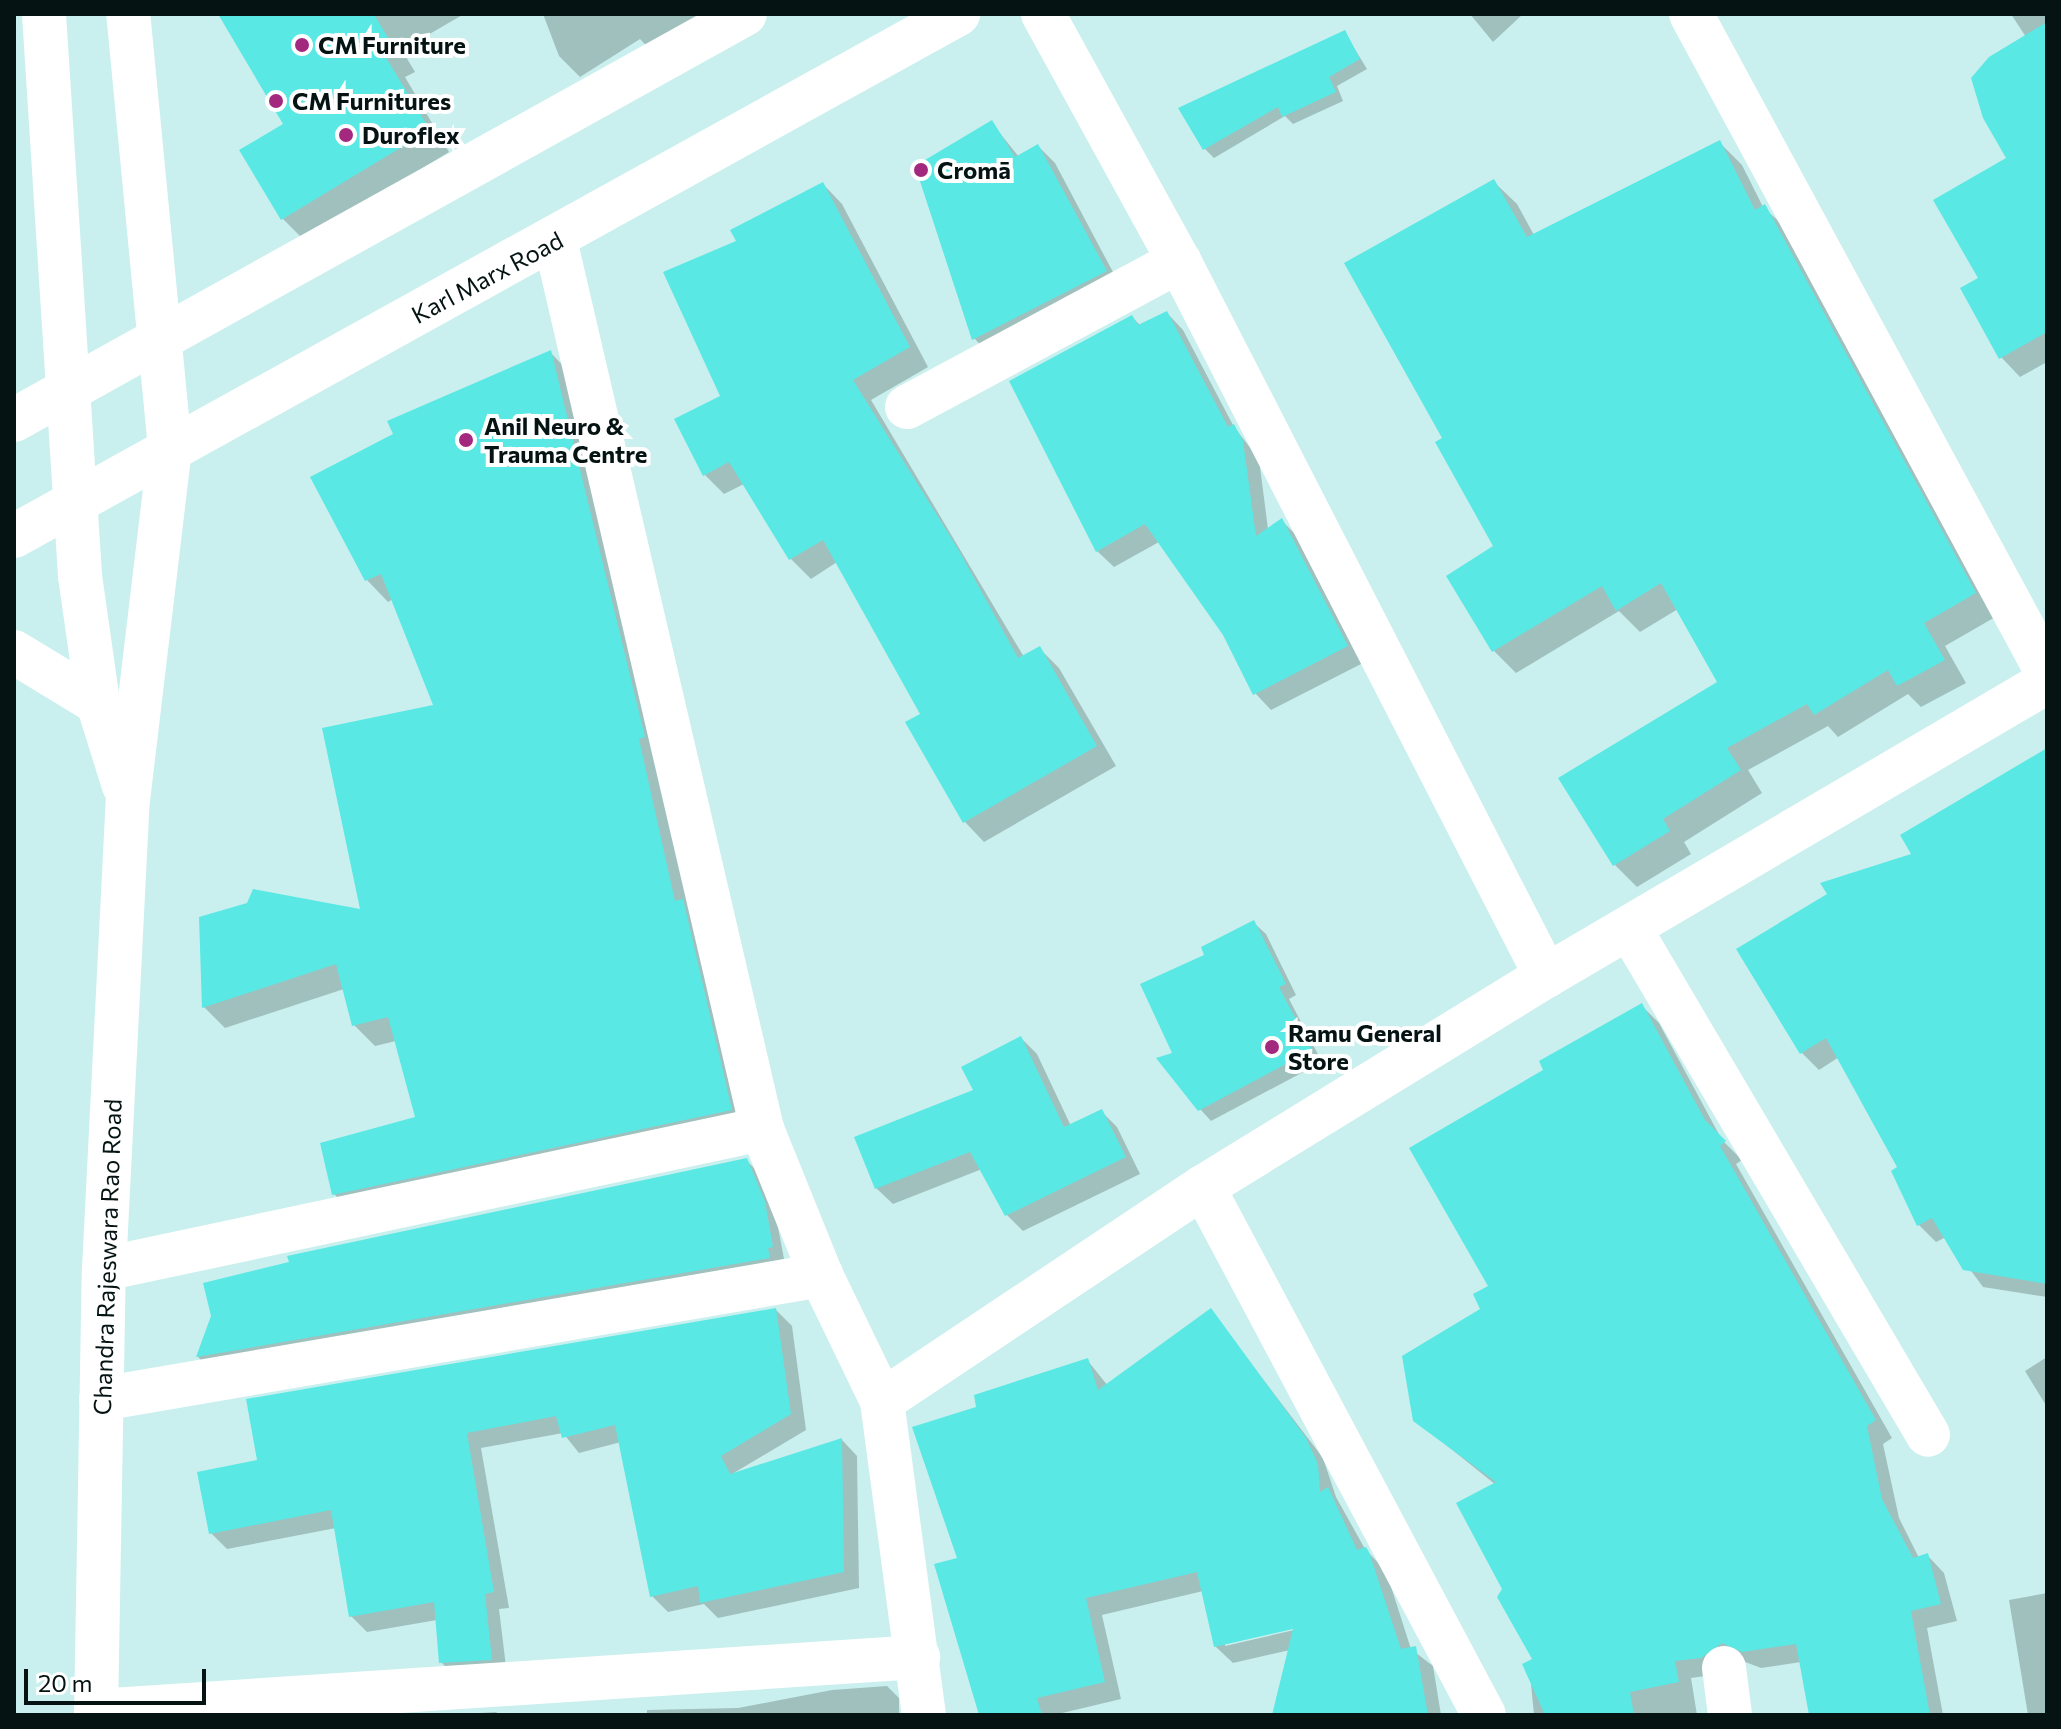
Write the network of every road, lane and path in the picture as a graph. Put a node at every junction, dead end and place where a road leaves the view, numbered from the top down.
1 (44, 14) edge
2 (128, 14) edge
3 (745, 14) edge
4 (958, 14) edge
5 (1043, 14) edge
6 (1691, 14) edge
7 (555, 240) junction
8 (1179, 261) junction
9 (163, 338) junction
10 (70, 388) junction
11 (907, 407) dead end
12 (14, 420) edge
13 (170, 448) junction
14 (74, 501) junction
15 (14, 536) edge
16 (14, 652) edge
17 (2047, 672) edge
18 (2047, 682) edge
19 (98, 703) junction
20 (128, 800) junction
21 (1630, 929) junction
22 (1546, 976) junction
23 (762, 1129) junction
24 (1203, 1187) junction
25 (104, 1269) junction
26 (821, 1275) junction
27 (101, 1399) junction
28 (882, 1401) junction
29 (1928, 1435) dead end
30 (918, 1657) junction
31 (1724, 1668) dead end
32 (96, 1713) edge
33 (924, 1715) edge
34 (1484, 1715) edge
35 (1730, 1715) edge

1 - 10 street
2 - 9 street, Chandra Rajeswara Rao Road
3 - 9 street
4 - 7 street, Karl Marx Road
5 - 8 street
6 - 17 street
7 - 13 street, Karl Marx Road
7 - 23 street
8 - 11 street
8 - 22 street
9 - 10 street
9 - 13 street, Chandra Rajeswara Rao Road
10 - 12 street
10 - 14 street
13 - 14 street, Karl Marx Road
13 - 20 street, Chandra Rajeswara Rao Road
14 - 15 street, Karl Marx Road
14 - 19 street
16 - 19 street
18 - 21 street
19 - 20 street
20 - 25 street, Chandra Rajeswara Rao Road
21 - 22 street
21 - 29 street
22 - 24 street
23 - 25 street
23 - 26 street
24 - 28 street
24 - 34 street
25 - 27 street, Chandra Rajeswara Rao Road
26 - 27 street
26 - 28 street
27 - 32 street, Chandra Rajeswara Rao Road
28 - 30 street
30 - 32 street
30 - 33 street
31 - 35 street

